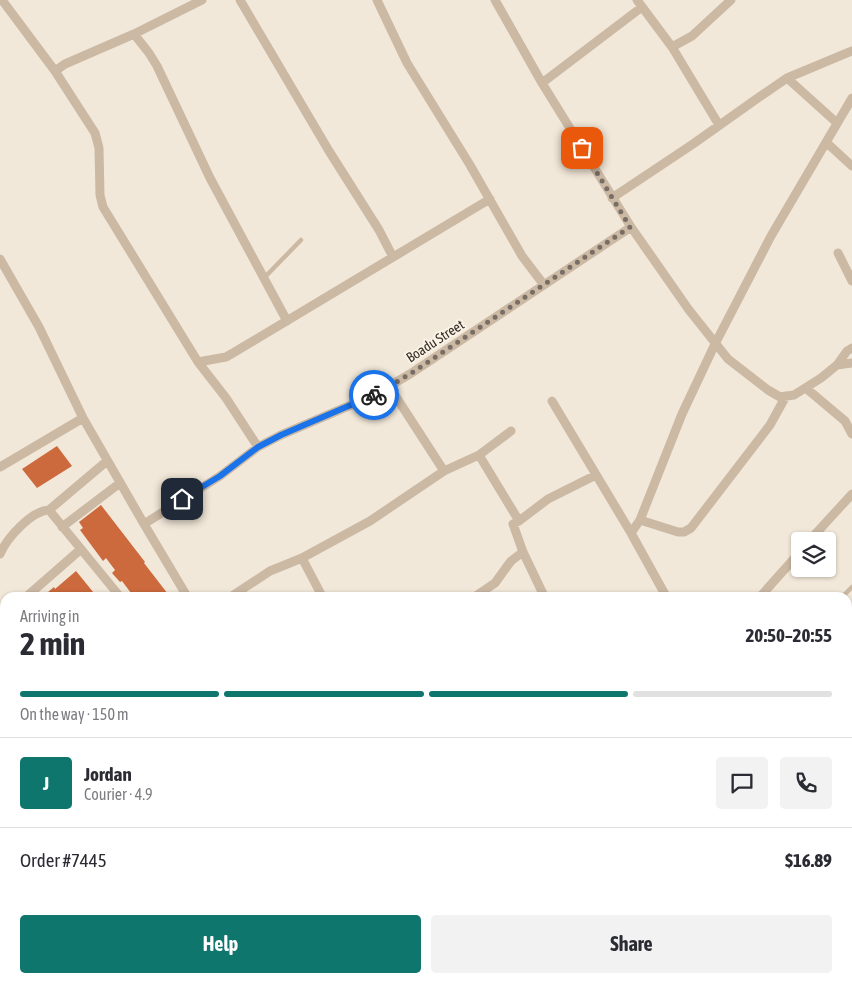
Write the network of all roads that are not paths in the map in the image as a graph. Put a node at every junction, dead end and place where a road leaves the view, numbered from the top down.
1 (2, 0) edge
2 (202, 0) edge
3 (240, 0) edge
4 (495, 0) edge
5 (731, 0) edge
6 (379, 1) edge
7 (640, 4) edge
8 (134, 34) junction
9 (672, 46) junction
10 (852, 51) edge
11 (55, 71) junction
12 (787, 78) junction
13 (542, 83) junction
14 (852, 98) edge
15 (837, 123) junction
16 (719, 125) junction
17 (827, 142) junction
18 (852, 166) edge
19 (612, 198) junction
20 (490, 199) junction
21 (630, 227) junction
22 (301, 240) dead end
23 (838, 253) dead end
24 (393, 257) junction
25 (0, 259) edge
26 (264, 278) junction
27 (852, 281) edge
28 (544, 285) junction
29 (287, 321) junction
30 (715, 344) junction
31 (852, 348) edge
32 (198, 362) junction
33 (852, 363) edge
34 (837, 365) junction
35 (389, 386) junction
36 (807, 389) junction
37 (786, 396) junction
38 (552, 401) dead end
39 (83, 418) junction
40 (511, 431) dead end
41 (852, 434) edge
42 (258, 447) junction
43 (479, 455) junction
44 (107, 460) junction
45 (0, 467) edge
46 (444, 471) junction
47 (596, 475) junction
48 (120, 483) junction
49 (852, 494) edge
50 (49, 510) junction
51 (640, 520) junction
52 (519, 521) junction
53 (144, 524) junction
54 (62, 526) junction
55 (817, 532) edge
56 (631, 533) junction
57 (81, 549) junction
58 (523, 552) junction
59 (0, 554) edge
60 (302, 558) junction
61 (791, 562) edge
62 (32, 592) edge
63 (116, 592) edge
64 (184, 592) edge
65 (238, 592) edge
66 (319, 592) edge
67 (482, 592) edge
68 (542, 592) edge
69 (665, 592) edge
70 (764, 592) edge

1 - 11 street
2 - 8 street
3 - 24 street
4 - 13 street
5 - 9 street
6 - 20 street
7 - 9 street
7 - 13 street
8 - 11 street
8 - 26 street
9 - 16 street
10 - 12 street
11 - 32 street
12 - 15 street
12 - 16 street
13 - 19 street
14 - 15 street
15 - 17 street
16 - 19 street
17 - 18 street
17 - 30 street
19 - 21 street
20 - 24 street
20 - 28 street
21 - 28 street, Boadu Street
21 - 30 street
22 - 26 lane
23 - 27 street
24 - 29 street
25 - 39 street
26 - 29 street
28 - 35 street, Boadu Street
29 - 32 street
30 - 37 street
30 - 51 street
31 - 34 street
32 - 42 street
33 - 34 street
34 - 36 street
35 - 42 street, Boadu Street
35 - 46 street
36 - 37 street
36 - 41 street
37 - 51 street
38 - 47 street
39 - 44 street
39 - 45 street
40 - 43 street
42 - 53 street, Boadu Street
43 - 46 street
43 - 52 street
44 - 48 street
44 - 50 street
46 - 60 street
47 - 52 street
47 - 56 street
48 - 53 street
48 - 54 street
49 - 55 street
50 - 54 street
50 - 59 street
51 - 56 street
52 - 58 street
53 - 64 street
54 - 57 street
56 - 69 street
57 - 62 street
57 - 63 street
58 - 67 street
58 - 68 street
60 - 65 street
60 - 66 street
61 - 70 street

